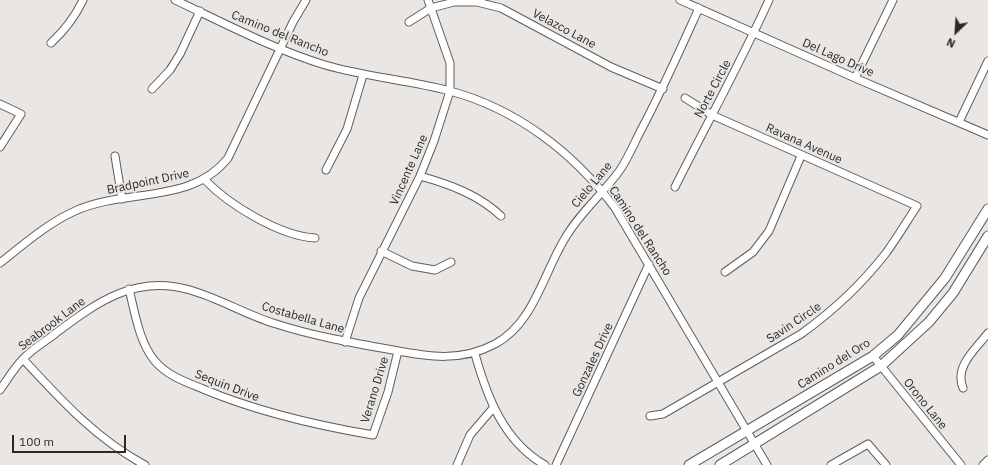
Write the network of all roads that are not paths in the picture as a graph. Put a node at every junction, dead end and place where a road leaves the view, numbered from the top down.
1 (83, 0) edge
2 (175, 0) edge
3 (306, 0) edge
4 (428, 0) edge
5 (680, 0) edge
6 (769, 0) edge
7 (893, 0) edge
8 (431, 8) junction
9 (699, 8) junction
10 (200, 11) junction
11 (409, 22) dead end
12 (754, 32) junction
13 (51, 43) dead end
14 (280, 48) junction
15 (988, 61) edge
16 (363, 75) junction
17 (855, 78) junction
18 (152, 89) dead end
19 (663, 89) junction
20 (450, 91) junction
21 (685, 98) dead end
22 (0, 104) edge
23 (712, 115) junction
24 (959, 122) junction
25 (988, 135) edge
26 (0, 147) edge
27 (115, 156) dead end
28 (801, 156) junction
29 (326, 170) dead end
30 (420, 176) junction
31 (205, 180) junction
32 (675, 187) dead end
33 (602, 190) junction
34 (122, 199) junction
35 (916, 206) joint
36 (988, 209) edge
37 (501, 216) dead end
38 (988, 236) edge
39 (315, 238) dead end
40 (381, 251) junction
41 (0, 261) edge
42 (451, 262) dead end
43 (649, 264) junction
44 (725, 272) dead end
45 (129, 289) junction
46 (988, 333) edge
47 (346, 342) junction
48 (398, 351) junction
49 (475, 354) junction
50 (873, 356) junction
51 (23, 359) junction
52 (881, 366) junction
53 (719, 383) junction
54 (963, 388) dead end
55 (0, 390) edge
56 (494, 407) junction
57 (650, 416) dead end
58 (748, 432) junction
59 (373, 435) joint
60 (755, 444) junction
61 (988, 460) edge
62 (145, 465) edge
63 (457, 465) edge
64 (545, 465) edge
65 (556, 465) edge
66 (689, 465) edge
67 (720, 465) edge
68 (767, 465) edge
69 (831, 465) edge
70 (886, 465) edge
71 (961, 465) edge
72 (983, 465) edge

1 - 13 street
2 - 10 street, Camino del Rancho
3 - 14 street, Bradpoint Drive
4 - 8 street, Vincente Lane
5 - 9 street, Del Lago Drive
6 - 12 street, Norte Circle
7 - 17 street
8 - 11 street, Velazco Lane
8 - 19 street, Velazco Lane
8 - 20 street, Vincente Lane
9 - 12 street, Del Lago Drive
9 - 19 street, Cielo Lane
10 - 14 street, Camino del Rancho
10 - 18 street
12 - 17 street, Del Lago Drive
12 - 23 street, Norte Circle
14 - 16 street, Camino del Rancho
14 - 31 street, Bradpoint Drive
15 - 24 street
16 - 20 street, Camino del Rancho
16 - 29 street
17 - 24 street, Del Lago Drive
19 - 33 street, Cielo Lane
20 - 30 street, Vincente Lane
20 - 33 street, Camino del Rancho
21 - 23 street, Ravana Avenue
22 - 26 street
23 - 28 street, Ravana Avenue
23 - 32 street, Norte Circle
24 - 25 street, Del Lago Drive
27 - 34 street
28 - 35 street, Ravana Avenue
28 - 44 street
30 - 37 street
30 - 40 street, Vincente Lane
31 - 34 street, Bradpoint Drive
31 - 39 street
33 - 43 street, Camino del Rancho
33 - 49 street, Cielo Lane
34 - 41 street, Bradpoint Drive
35 - 53 street, Savin Circle
36 - 50 street, Camino del Oro
38 - 52 street
40 - 42 street
40 - 47 street, Vincente Lane
43 - 53 street, Camino del Rancho
43 - 65 street, Gonzales Drive
45 - 47 street, Costabella Lane
45 - 51 street, Seabrook Lane
45 - 59 street, Sequin Drive
46 - 54 street
47 - 48 street, Costabella Lane
48 - 49 street, Costabella Lane
48 - 59 street, Verano Drive
49 - 56 street
50 - 52 street, Orono Lane
50 - 58 street, Camino del Oro
51 - 55 street, Seabrook Lane
51 - 62 street
52 - 60 street
52 - 71 street, Orono Lane
53 - 57 street, Savin Circle
53 - 58 street, Camino del Rancho
56 - 63 street
56 - 64 street
58 - 60 street, Camino del Rancho
58 - 66 street, Camino del Oro
60 - 67 street
60 - 68 street, Camino del Rancho
61 - 72 street
69 - 70 street

